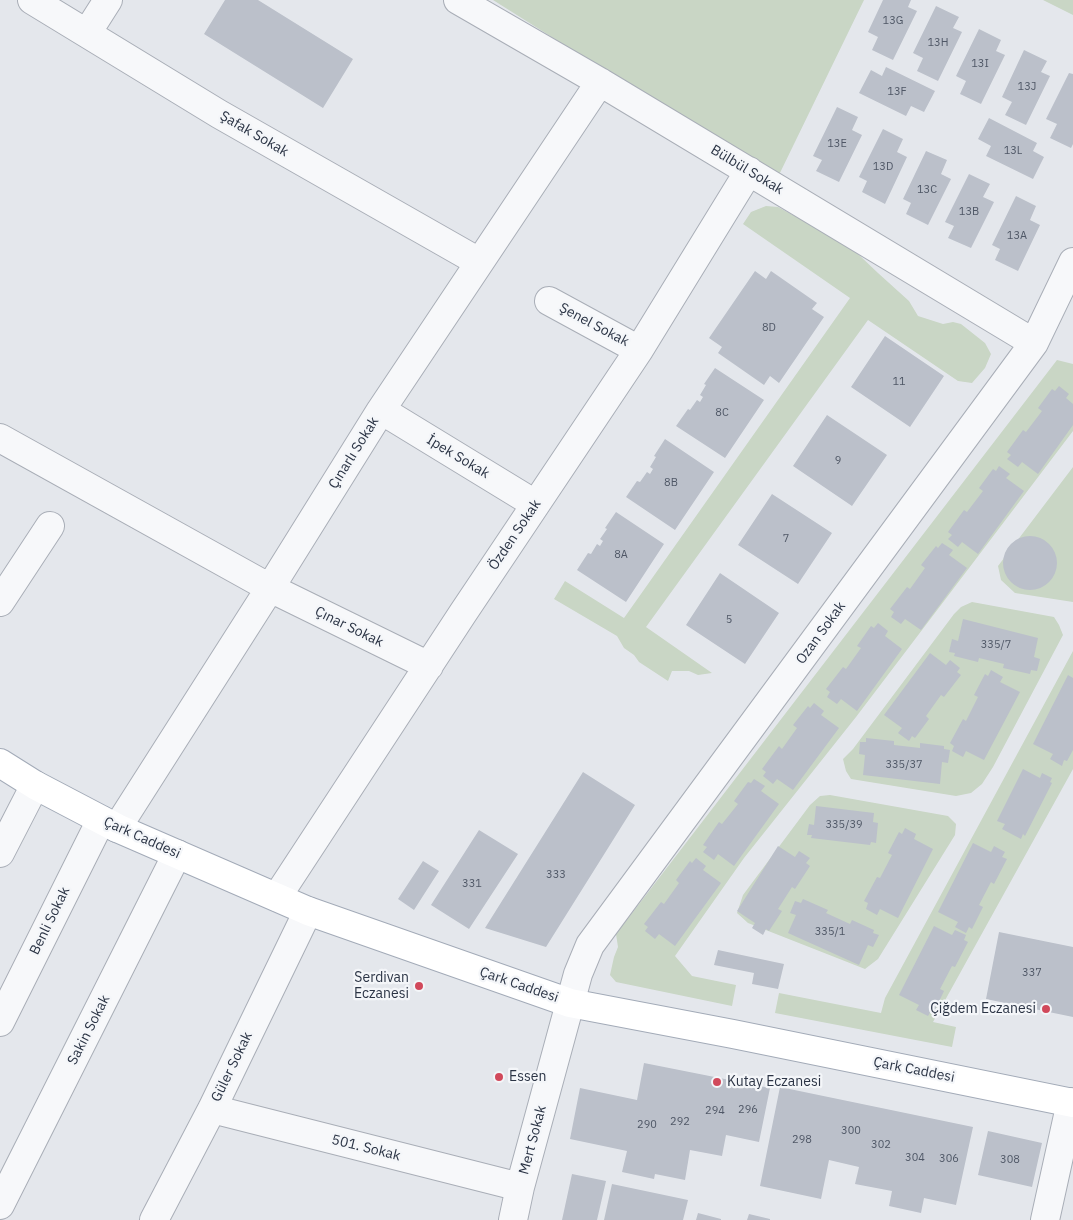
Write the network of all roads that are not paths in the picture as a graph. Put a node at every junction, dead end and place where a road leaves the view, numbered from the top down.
1 (32, 0) edge
2 (108, 0) edge
3 (458, 0) edge
4 (87, 33) junction
5 (600, 82) junction
6 (749, 171) junction
7 (479, 262) junction
8 (1073, 262) edge
9 (549, 301) dead end
10 (1034, 343) junction
11 (639, 350) junction
12 (381, 410) junction
13 (0, 438) edge
14 (536, 504) junction
15 (50, 526) dead end
16 (270, 588) junction
17 (0, 602) edge
18 (428, 666) junction
19 (0, 763) edge
20 (35, 785) junction
21 (109, 824) junction
22 (0, 853) edge
23 (178, 854) junction
24 (277, 898) junction
25 (308, 912) junction
26 (570, 1003) junction
27 (0, 1022) edge
28 (1072, 1102) edge
29 (212, 1109) junction
30 (520, 1188) junction
31 (0, 1205) edge
32 (154, 1220) edge
33 (513, 1220) edge
34 (1045, 1220) edge

1 - 4 street, Şafak Sokak
2 - 4 street
3 - 5 street, Bülbül Sokak
4 - 7 street, Şafak Sokak
5 - 6 street, Bülbül Sokak
5 - 7 street, Çınarlı Sokak
6 - 10 street, Bülbül Sokak
6 - 11 street, Özden Sokak
7 - 12 street, Çınarlı Sokak
8 - 10 street, Ozan Sokak
9 - 11 street, Şenel Sokak
10 - 26 street, Ozan Sokak
11 - 14 street, Özden Sokak
12 - 14 street, İpek Sokak
12 - 16 street, Çınarlı Sokak
13 - 16 street, Çınar Sokak
14 - 18 street, Özden Sokak
15 - 17 street
16 - 18 street, Çınar Sokak
16 - 21 street, Çınarlı Sokak
18 - 24 street, Özden Sokak
19 - 20 main road, Çark Caddesi
20 - 21 main road, Çark Caddesi
20 - 22 street
21 - 23 main road, Çark Caddesi
21 - 27 street, Benli Sokak
23 - 24 main road, Çark Caddesi
23 - 31 street, Sakin Sokak
24 - 25 main road, Çark Caddesi
25 - 26 main road, Çark Caddesi
25 - 29 street, Güler Sokak
26 - 28 main road, Çark Caddesi
26 - 30 street, Mert Sokak
28 - 34 street
29 - 30 street, 501. Sokak
29 - 32 street, Güler Sokak
30 - 33 street, Mert Sokak

